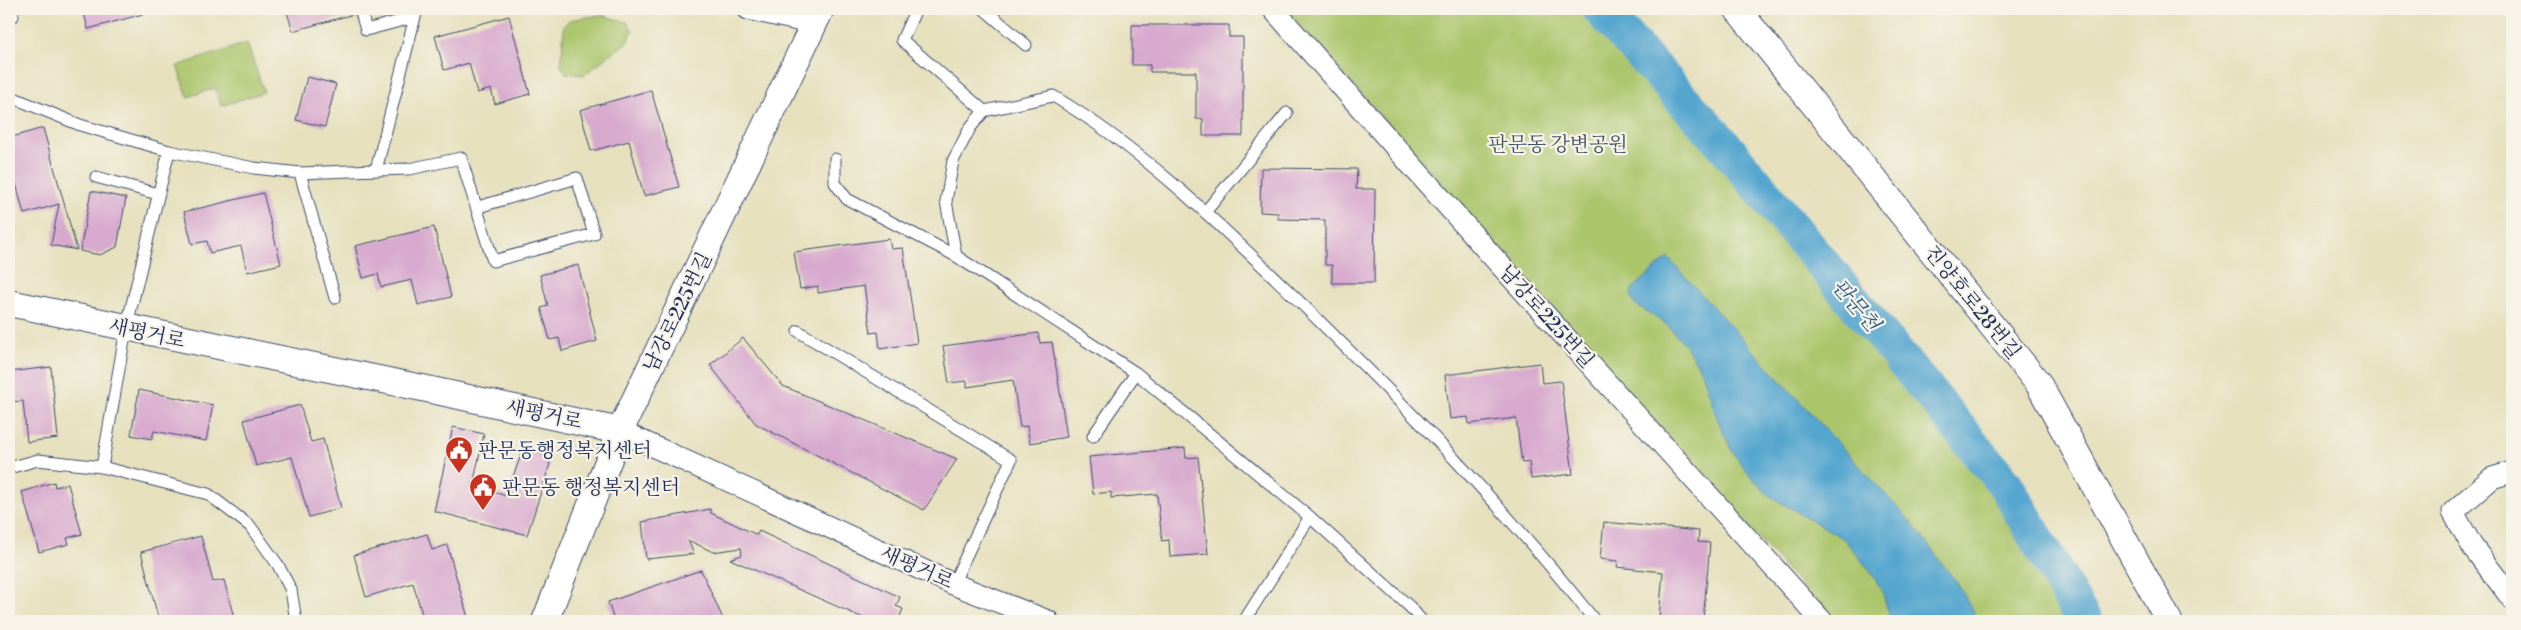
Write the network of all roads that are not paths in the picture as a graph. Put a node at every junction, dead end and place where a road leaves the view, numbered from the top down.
1 (360, 9) edge
2 (748, 9) edge
3 (916, 9) edge
4 (984, 9) edge
5 (1273, 9) edge
6 (1737, 9) edge
7 (416, 13) edge
8 (818, 16) edge
9 (1026, 45) dead end
10 (9, 96) edge
11 (984, 111) junction
12 (1287, 113) dead end
13 (169, 151) junction
14 (835, 159) dead end
15 (376, 170) junction
16 (300, 172) junction
17 (96, 177) dead end
18 (158, 194) junction
19 (478, 207) junction
20 (1206, 211) junction
21 (956, 256) junction
22 (335, 298) dead end
23 (9, 303) edge
24 (126, 329) junction
25 (798, 332) dead end
26 (1136, 373) junction
27 (620, 431) junction
28 (1093, 436) dead end
29 (102, 467) junction
30 (9, 468) edge
31 (2512, 472) edge
32 (1310, 517) junction
33 (953, 584) junction
34 (2512, 599) edge
35 (296, 621) edge
36 (545, 621) edge
37 (1048, 621) edge
38 (1244, 621) edge
39 (1422, 621) edge
40 (1595, 621) edge
41 (1822, 621) edge
42 (2169, 621) edge

1 - 7 lane
2 - 8 street
3 - 11 lane
4 - 9 lane
5 - 41 street, 남강로225번길
6 - 42 street, 진양호로28번길
7 - 15 lane
8 - 27 street, 남강로225번길
10 - 13 lane
11 - 20 lane
11 - 21 lane
12 - 20 lane
13 - 16 lane
13 - 18 lane
14 - 21 lane
15 - 16 lane
15 - 19 lane
16 - 22 lane
17 - 18 lane
18 - 24 lane
19 - 19 lane
20 - 40 lane
21 - 26 lane
23 - 24 street, 새평거로
24 - 27 street, 새평거로
24 - 29 lane
25 - 33 lane
26 - 28 lane
26 - 32 lane
27 - 33 street, 새평거로
27 - 36 street, 남강로225번길
29 - 30 lane
29 - 35 lane
31 - 34 street
32 - 38 lane
32 - 39 lane
33 - 37 street, 새평거로

